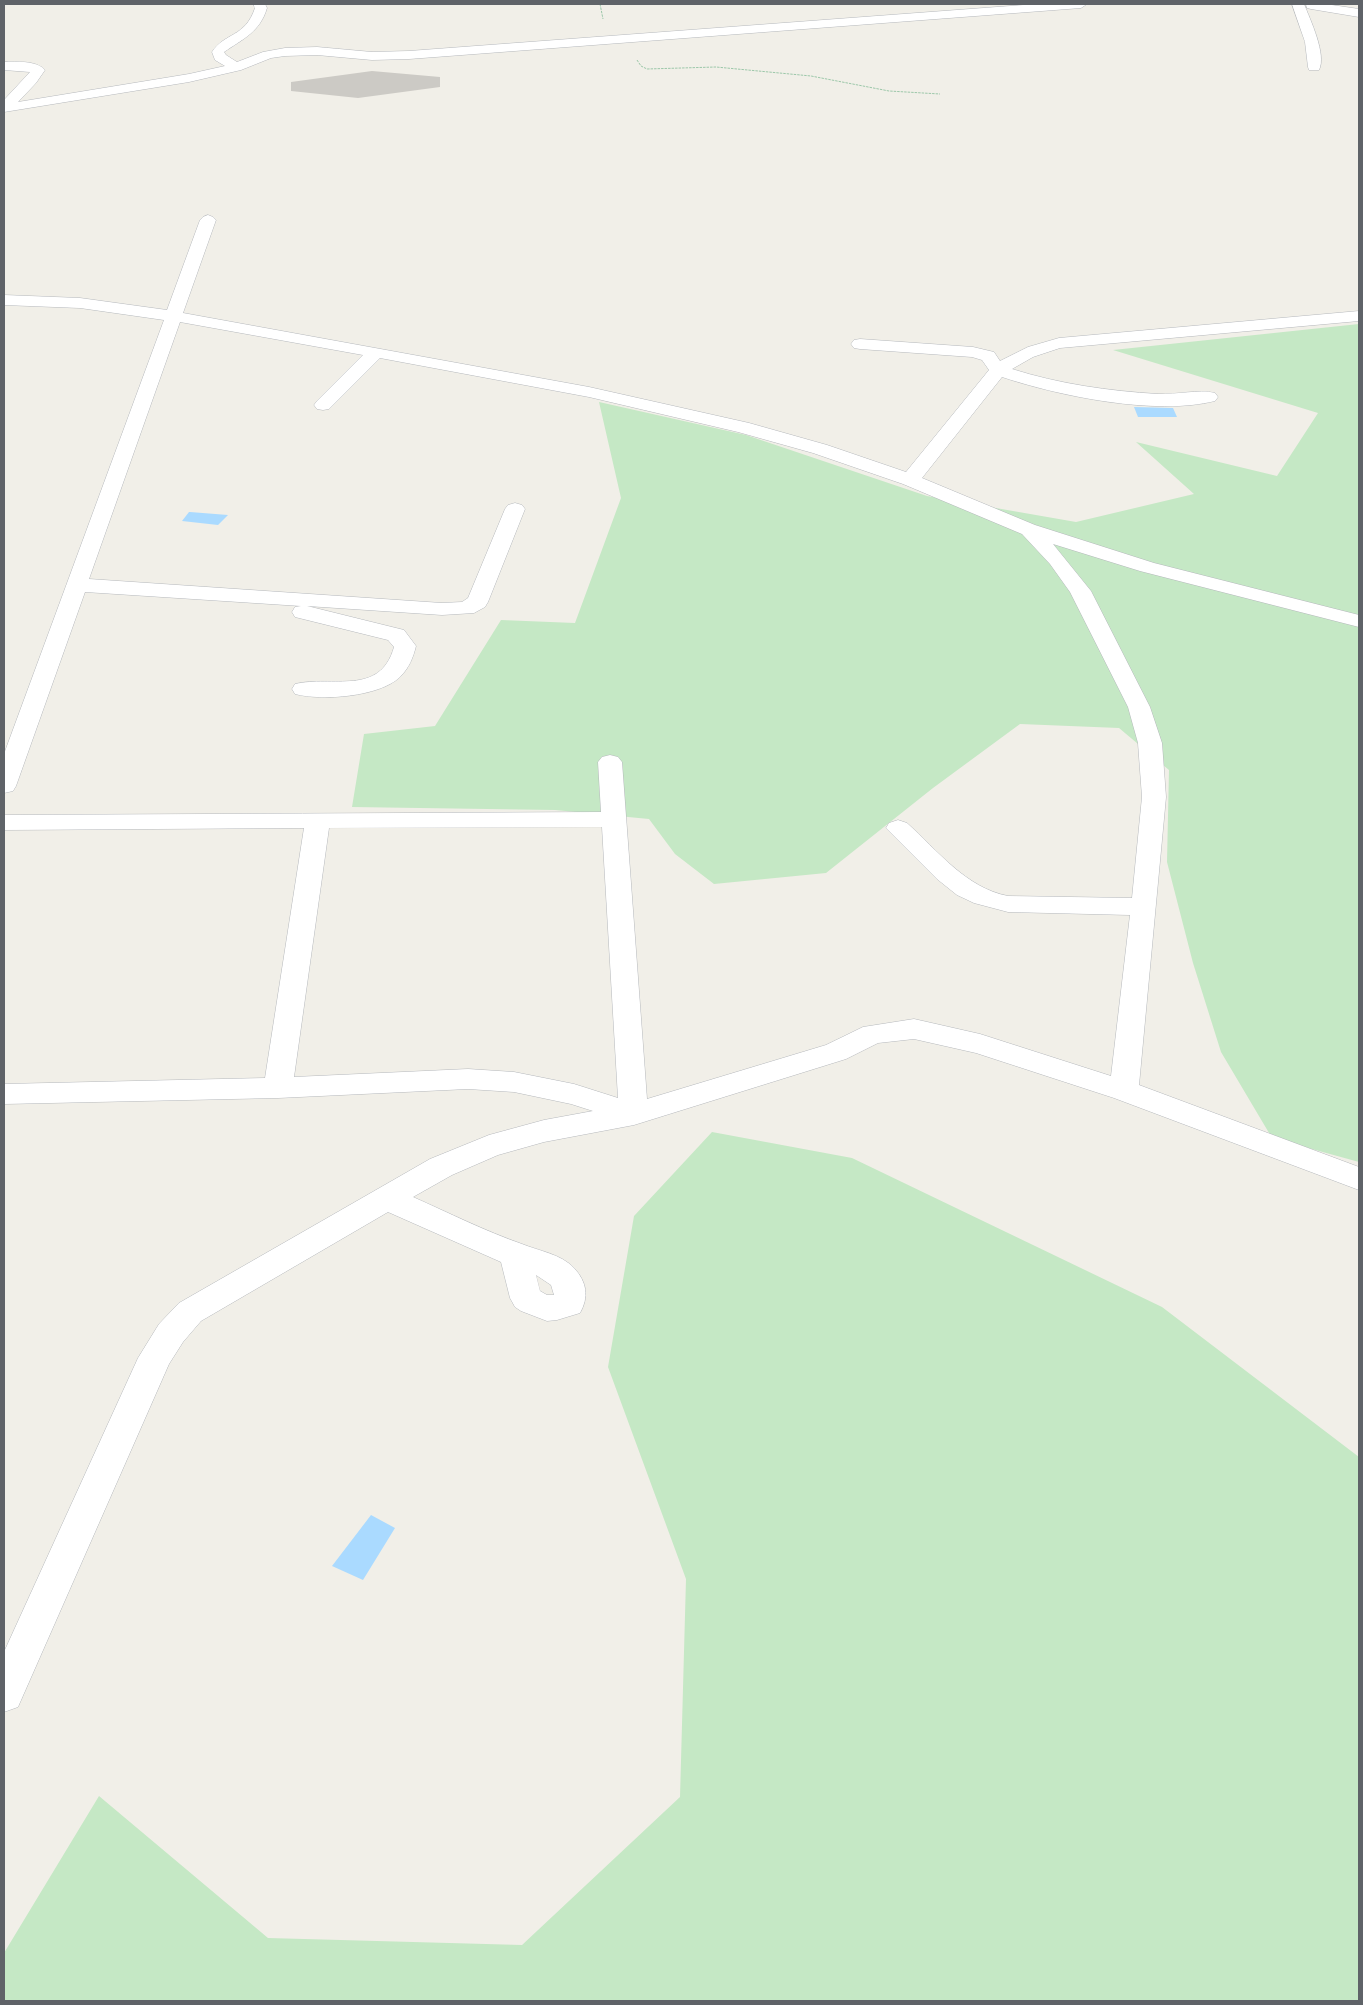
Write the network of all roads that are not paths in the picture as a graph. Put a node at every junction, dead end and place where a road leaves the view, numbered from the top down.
1 (259, 4) edge
2 (1081, 4) edge
3 (1306, 4) edge
4 (1359, 13) edge
5 (4, 66) edge
6 (234, 66) junction
7 (177, 67) dead end
8 (1314, 67) dead end
9 (4, 108) edge
10 (208, 220) dead end
11 (4, 300) edge
12 (174, 316) junction
13 (1359, 316) edge
14 (860, 344) dead end
15 (375, 353) junction
16 (998, 370) junction
17 (1210, 397) dead end
18 (323, 405) dead end
19 (910, 480) junction
20 (515, 509) dead end
21 (1028, 529) junction
22 (74, 592) junction
23 (1359, 621) edge
24 (303, 689) dead end
25 (610, 762) dead end
26 (4, 786) edge
27 (615, 819) junction
28 (318, 820) junction
29 (4, 822) edge
30 (898, 828) dead end
31 (1144, 907) junction
32 (278, 1088) junction
33 (1124, 1091) junction
34 (4, 1094) edge
35 (634, 1114) junction
36 (1359, 1179) edge
37 (386, 1198) junction
38 (513, 1254) dead end
39 (4, 1694) edge

1 - 6 street
2 - 6 street
3 - 4 street
3 - 8 street
5 - 9 street
6 - 7 street
6 - 9 street
10 - 12 street
11 - 12 street
12 - 15 street
12 - 22 street
13 - 16 street
14 - 16 street
15 - 18 street
15 - 19 street
16 - 17 street
16 - 19 street
19 - 21 street
20 - 22 street
21 - 23 street
21 - 31 street
22 - 24 street
22 - 26 street
25 - 27 street
27 - 28 street
27 - 35 street
28 - 29 street
28 - 32 street
30 - 31 street
31 - 33 street
32 - 34 street
32 - 35 street
33 - 35 street
33 - 36 street
35 - 37 street
37 - 38 street
37 - 39 street

